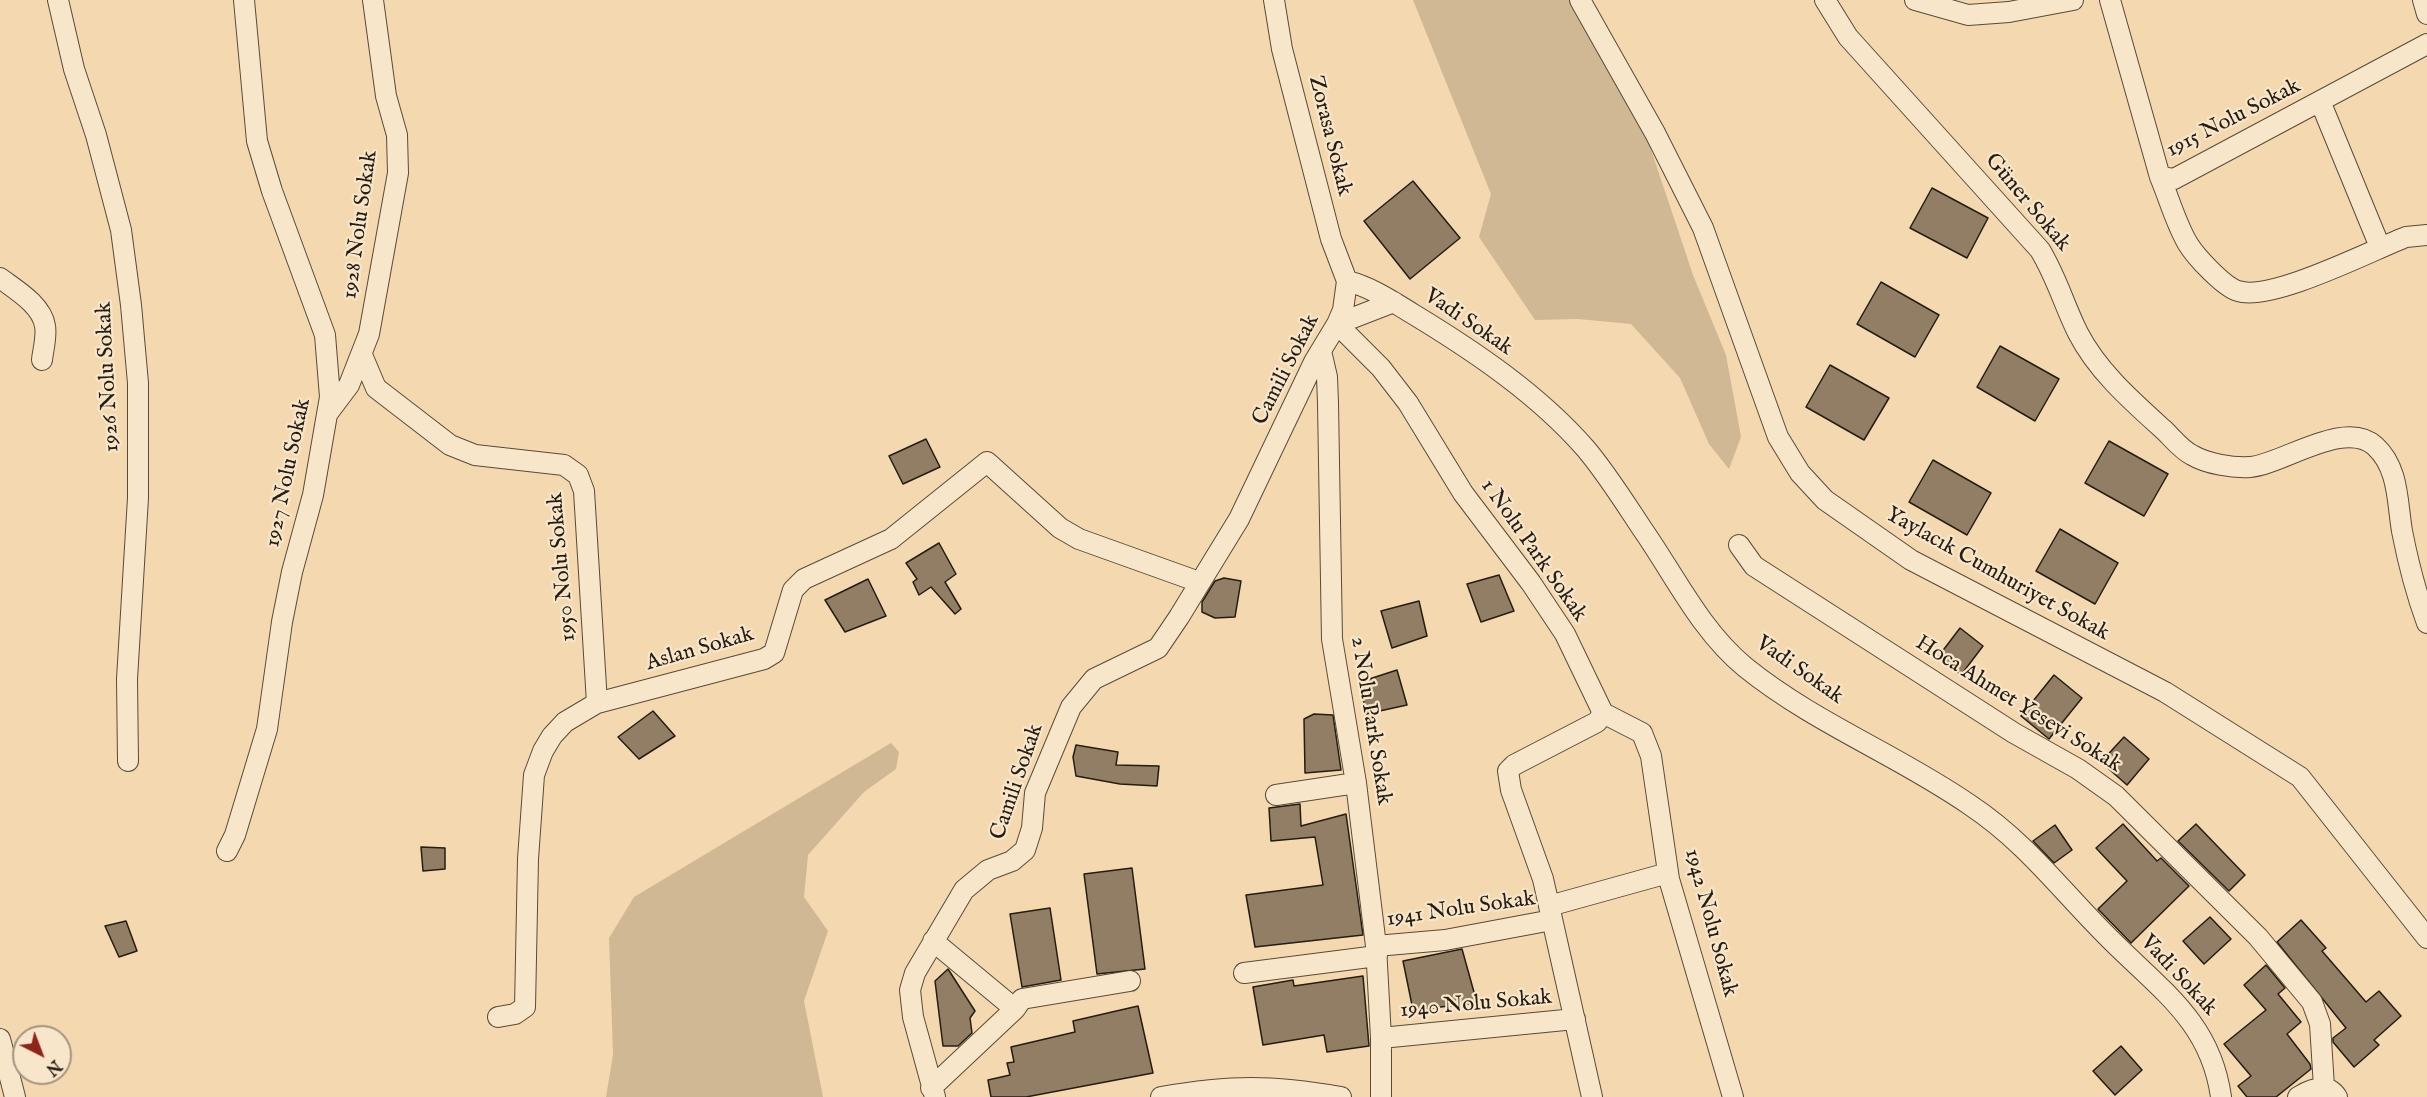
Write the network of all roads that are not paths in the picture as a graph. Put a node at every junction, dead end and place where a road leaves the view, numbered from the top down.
1 (58, 0) edge
2 (244, 0) edge
3 (373, 0) edge
4 (1274, 0) edge
5 (1580, 0) edge
6 (1825, 0) edge
7 (1915, 0) edge
8 (2073, 0) edge
9 (2110, 0) edge
10 (2422, 0) edge
11 (2427, 14) edge
12 (2427, 44) edge
13 (2320, 101) junction
14 (2160, 177) junction
15 (2427, 235) edge
16 (2380, 247) junction
17 (0, 278) edge
18 (1347, 281) junction
19 (1394, 302) junction
20 (1337, 324) junction
21 (1321, 351) junction
22 (362, 354) junction
23 (42, 360) dead end
24 (327, 413) junction
25 (1739, 545) dead end
26 (1198, 582) junction
27 (2427, 623) edge
28 (597, 703) junction
29 (1603, 713) junction
30 (128, 761) dead end
31 (1356, 783) junction
32 (1276, 795) dead end
33 (227, 851) dead end
34 (1668, 873) junction
35 (1551, 913) junction
36 (2427, 938) edge
37 (933, 941) junction
38 (1377, 951) junction
39 (1244, 973) dead end
40 (1131, 981) dead end
41 (1015, 1009) junction
42 (498, 1017) dead end
43 (1575, 1019) junction
44 (1381, 1038) junction
45 (0, 1039) edge
46 (933, 1092) edge
47 (2331, 1092) edge
48 (15, 1097) edge
49 (1161, 1097) edge
50 (1341, 1097) edge
51 (1381, 1097) edge
52 (1592, 1097) edge
53 (1733, 1097) edge
54 (2221, 1097) edge
55 (2298, 1097) edge

1 - 30 street, 1926 Nolu Sokak
2 - 24 street, 1927 Nolu Sokak
3 - 22 street, 1928 Nolu Sokak
4 - 18 street, Zorasa Sokak
5 - 36 street, Yaylacık Cumhuriyet Sokak
6 - 27 street, Güner Sokak
7 - 8 street
9 - 14 street, 1915 Nolu Sokak
10 - 11 street
12 - 13 street, 1915 Nolu Sokak
13 - 14 street, 1915 Nolu Sokak
13 - 16 street
14 - 16 street
15 - 16 street
17 - 23 street
18 - 19 street, Vadi Sokak
18 - 20 street, Camili Sokak
19 - 20 street
19 - 54 street, Vadi Sokak
20 - 21 street, Camili Sokak
20 - 29 street, 1 Nolu Park Sokak
21 - 26 street, Camili Sokak
21 - 31 street, 2 Nolu Park Sokak
22 - 24 street, 1928 Nolu Sokak
22 - 28 street, 1950 Nolu Sokak
24 - 33 street, 1927 Nolu Sokak
25 - 47 street, Hoca Ahmet Yesevi Sokak
26 - 28 street, Aslan Sokak
26 - 37 street, Camili Sokak
28 - 42 street, Aslan Sokak
29 - 34 street, 1942 Nolu Sokak
29 - 35 street
31 - 32 street
31 - 38 street, 2 Nolu Park Sokak
34 - 35 street, 1941 Nolu Sokak
34 - 53 street, 1942 Nolu Sokak
35 - 38 street, 1941 Nolu Sokak
35 - 43 street
37 - 41 street
37 - 46 street, Camili Sokak
38 - 39 street, 1941 Nolu Sokak
38 - 44 street, 2 Nolu Park Sokak
40 - 41 street
41 - 46 street
43 - 44 street, 1940 Nolu Sokak
43 - 52 street
44 - 51 street, 2 Nolu Park Sokak
45 - 48 street
47 - 55 street
49 - 50 street

